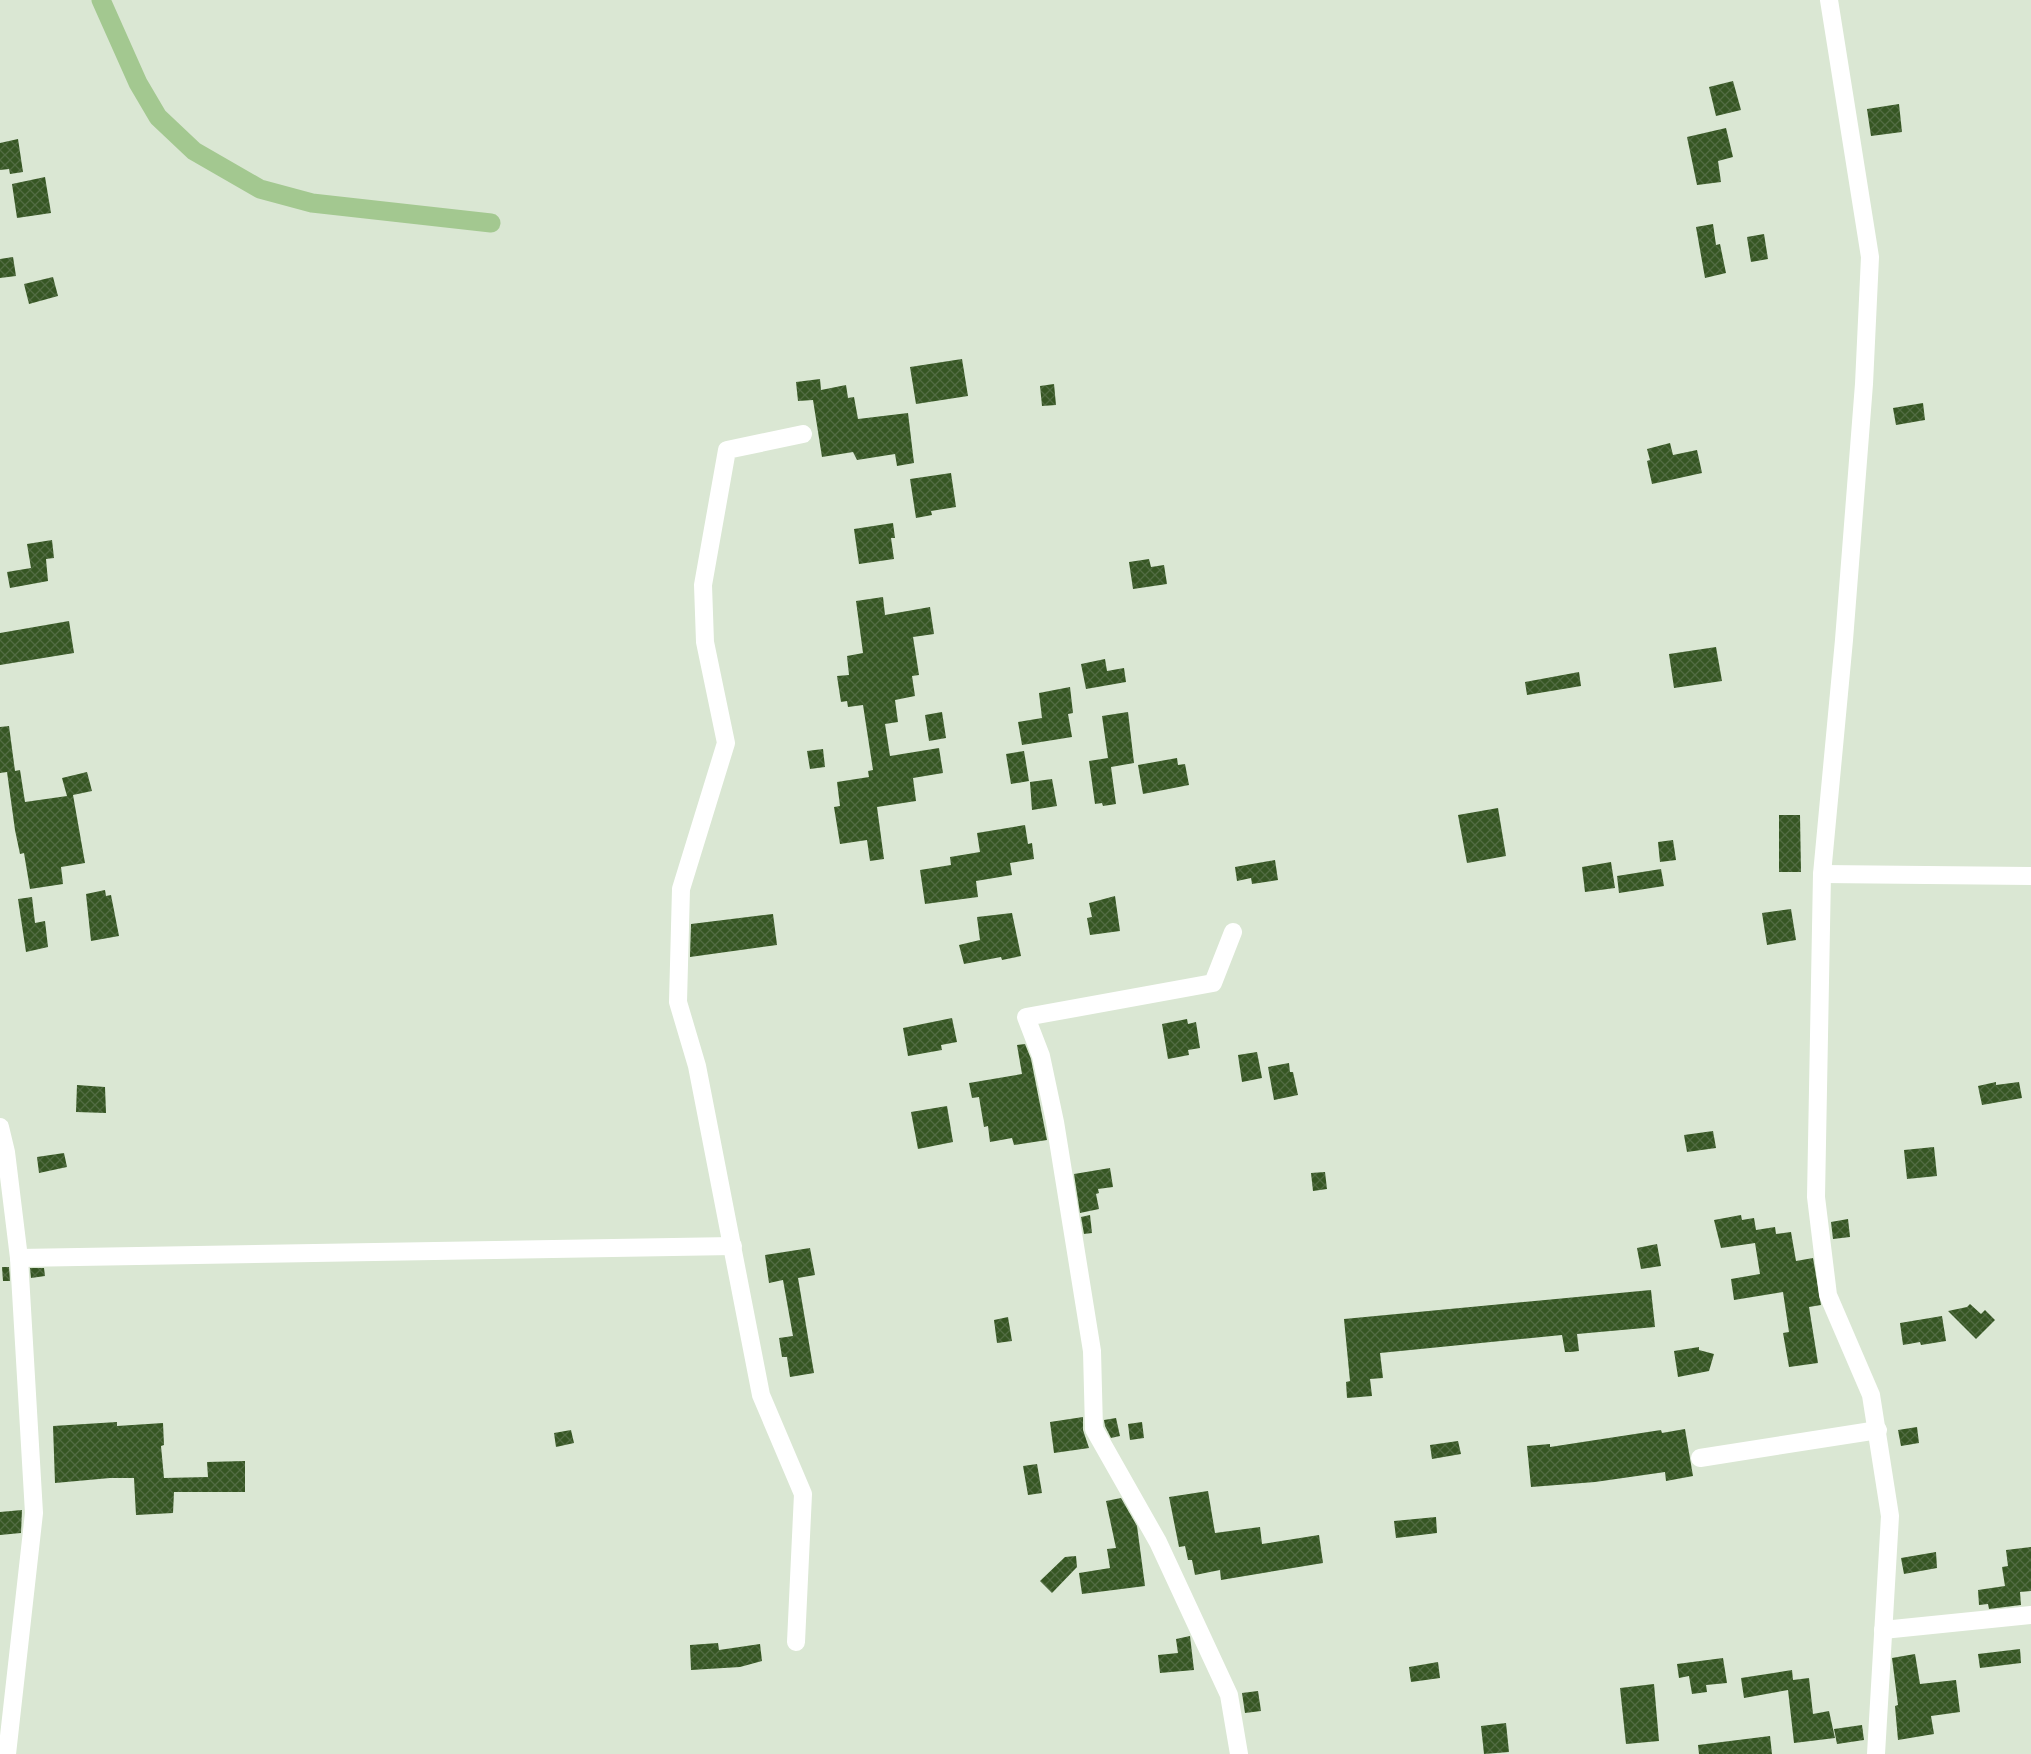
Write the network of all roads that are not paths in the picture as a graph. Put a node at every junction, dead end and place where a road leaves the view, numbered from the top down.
1 (1829, 0) edge
2 (802, 434) dead end
3 (1822, 874) junction
4 (2031, 876) edge
5 (1234, 932) dead end
6 (0, 1127) edge
7 (6, 1199) edge
8 (733, 1246) junction
9 (18, 1258) junction
10 (1878, 1430) junction
11 (1700, 1458) dead end
12 (2031, 1615) edge
13 (1883, 1630) junction
14 (796, 1642) dead end
15 (6, 1754) edge
16 (1239, 1754) edge
17 (1876, 1754) edge

1 - 3 street
2 - 8 street
3 - 4 street
3 - 10 street
5 - 16 street
6 - 7 street
7 - 9 street
8 - 9 street
8 - 14 street
9 - 15 street
10 - 11 street
10 - 13 street
12 - 13 street
13 - 17 street

